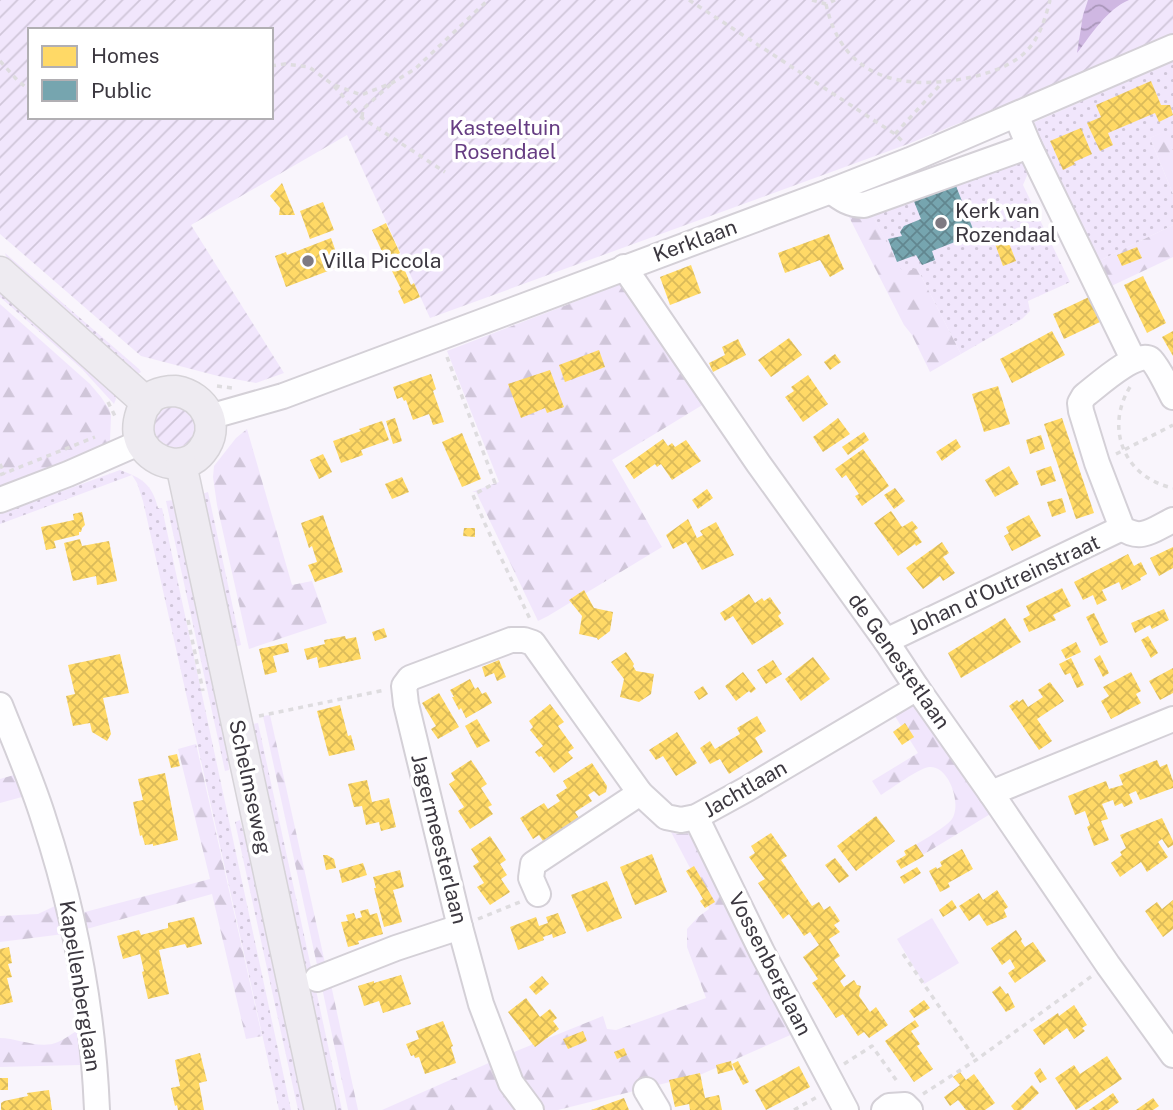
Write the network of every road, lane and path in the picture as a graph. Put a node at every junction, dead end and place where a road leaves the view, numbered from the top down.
1 (488, 0) edge
2 (689, 0) edge
3 (812, 0) edge
4 (835, 0) edge
5 (1050, 0) edge
6 (826, 4) junction
7 (1173, 47) edge
8 (0, 61) edge
9 (273, 66) edge
10 (392, 83) junction
11 (943, 83) junction
12 (332, 84) junction
13 (28, 89) edge
14 (1016, 115) junction
15 (362, 118) junction
16 (895, 134) junction
17 (1029, 146) junction
18 (911, 160) junction
19 (445, 172) dead end
20 (831, 191) junction
21 (624, 267) junction
22 (0, 272) edge
23 (440, 337) junction
24 (1144, 362) junction
25 (1173, 397) edge
26 (147, 402) junction
27 (209, 417) junction
28 (1173, 425) edge
29 (121, 443) junction
30 (1124, 450) junction
31 (1097, 463) junction
32 (181, 464) junction
33 (0, 475) edge
34 (1173, 488) edge
35 (0, 500) edge
36 (1173, 520) edge
37 (1122, 527) junction
38 (524, 640) junction
39 (886, 641) junction
40 (404, 686) junction
41 (916, 688) junction
42 (0, 705) edge
43 (258, 716) dead end
44 (1173, 719) edge
45 (640, 793) junction
46 (991, 793) junction
47 (696, 817) junction
48 (538, 894) joint
49 (460, 927) junction
50 (903, 954) dead end
51 (1108, 965) junction
52 (317, 979) dead end
53 (1173, 1055) edge
54 (976, 1060) junction
55 (828, 1075) junction
56 (902, 1107) edge
57 (97, 1110) edge
58 (320, 1110) edge
59 (531, 1110) edge
60 (846, 1110) edge

1 - 10 path
2 - 16 path
3 - 6 path
4 - 6 path
5 - 11 path
6 - 11 path
7 - 14 street, Kerklaan
8 - 13 path
9 - 12 path
10 - 12 path
10 - 15 path
11 - 16 path
12 - 15 path
14 - 17 street
14 - 18 street, Kerklaan
15 - 19 path
16 - 18 path
17 - 20 street
17 - 24 street
18 - 20 street, Kerklaan
20 - 21 street, Kerklaan
21 - 23 street, Kerklaan
21 - 39 street, de Genestetlaan
22 - 26 main road
23 - 27 street, Kerklaan
23 - 38 path
24 - 25 street
24 - 30 path
24 - 31 street
26 - 27 main road
26 - 29 main road
27 - 32 main road
28 - 30 path
29 - 32 main road
29 - 33 path
29 - 35 street
30 - 31 path
30 - 34 path
31 - 37 street
32 - 58 main road, Schelmseweg
36 - 37 street
37 - 39 street, Johan d'Outreinstraat
38 - 40 street
38 - 45 street
39 - 41 street, de Genestetlaan
40 - 43 path
40 - 49 street, Jagermeesterlaan
41 - 46 street, de Genestetlaan
41 - 47 street, Jachtlaan
42 - 57 street, Kapellenberglaan
44 - 46 street
45 - 47 street, Jachtlaan
45 - 48 street
46 - 51 street, de Genestetlaan
47 - 55 street, Vossenberglaan
48 - 49 path
49 - 52 street
49 - 59 street, Jagermeesterlaan
50 - 54 path
51 - 53 street, de Genestetlaan
51 - 54 path
54 - 56 path
55 - 56 path
55 - 60 street, Vossenberglaan

